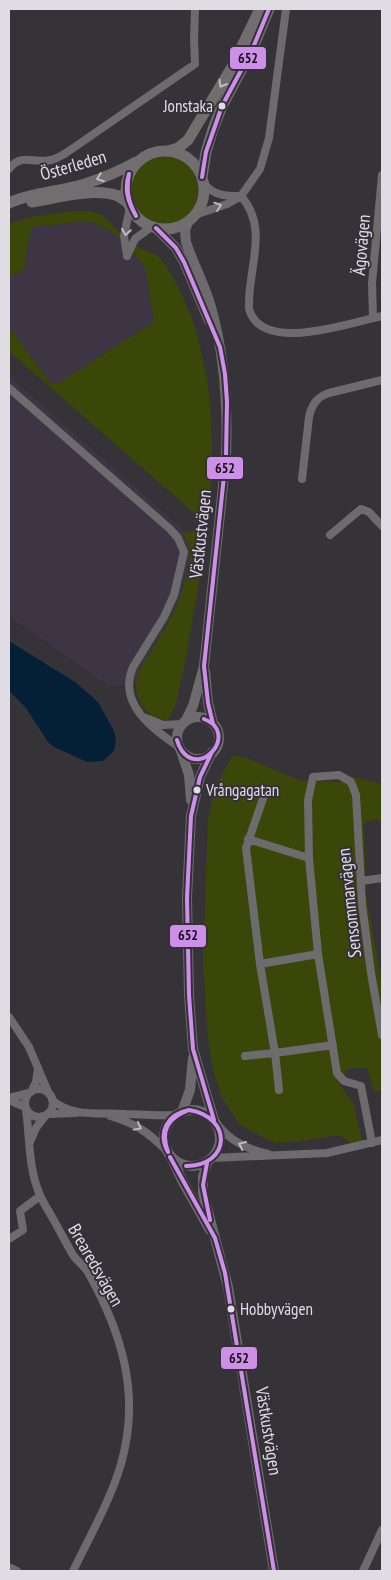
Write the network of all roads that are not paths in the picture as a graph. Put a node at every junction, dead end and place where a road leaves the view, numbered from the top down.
1 (195, 9) edge
2 (260, 9) edge
3 (268, 9) edge
4 (286, 9) edge
5 (168, 151) junction
6 (144, 157) junction
7 (9, 169) edge
8 (382, 175) edge
9 (203, 180) junction
10 (241, 196) junction
11 (9, 201) edge
12 (129, 205) junction
13 (192, 219) junction
14 (154, 227) junction
15 (382, 316) edge
16 (374, 317) junction
17 (220, 347) junction
18 (382, 380) edge
19 (9, 388) edge
20 (302, 479) dead end
21 (382, 526) edge
22 (330, 535) dead end
23 (204, 666) junction
24 (142, 716) junction
25 (184, 723) junction
26 (213, 724) junction
27 (180, 748) junction
28 (212, 752) junction
29 (265, 792) dead end
30 (192, 816) junction
31 (248, 839) junction
32 (309, 858) junction
33 (382, 878) edge
34 (361, 880) junction
35 (318, 954) junction
36 (260, 964) junction
37 (9, 1017) edge
38 (382, 1035) edge
39 (333, 1045) junction
40 (193, 1049) junction
41 (275, 1053) junction
42 (245, 1056) dead end
43 (38, 1066) junction
44 (279, 1090) dead end
45 (30, 1093) junction
46 (51, 1097) junction
47 (9, 1099) edge
48 (26, 1109) junction
49 (80, 1113) junction
50 (179, 1113) junction
51 (103, 1114) junction
52 (46, 1115) junction
53 (215, 1122) junction
54 (382, 1140) edge
55 (372, 1143) junction
56 (30, 1144) junction
57 (168, 1154) junction
58 (272, 1155) junction
59 (209, 1161) junction
60 (40, 1196) junction
61 (215, 1238) junction
62 (9, 1239) edge
63 (382, 1530) edge
64 (379, 1548) edge
65 (9, 1567) edge
66 (17, 1571) edge
67 (73, 1571) edge
68 (274, 1571) edge
69 (363, 1571) edge

1 - 7 street
2 -> 5 main road
3 - 9 main road
4 - 10 street
5 - 6 main road
5 - 9 main road
6 -> 11 main road, Österleden
6 - 12 main road
8 - 16 street, Ägovägen
9 - 10 street
9 - 13 main road
13 -> 10 street
10 - 16 street
11 - 12 main road, Österleden
12 - 14 main road
12 -> 14 street
13 - 14 main road
13 - 17 street, Västkustvägen
14 - 17 street, Västkustvägen
15 - 16 street
17 - 23 street, Västkustvägen
18 - 20 street
19 - 24 street
21 - 22 street
23 - 25 street, Västkustvägen
23 - 26 street, Västkustvägen
24 - 25 street
24 - 27 street
25 - 26 street
25 - 27 street, Västkustvägen
26 - 28 street, Västkustvägen
27 - 28 street
27 - 30 street, Västkustvägen
28 - 30 street, Västkustvägen
29 - 31 street
30 - 40 street, Västkustvägen
31 - 32 street
31 - 36 street
32 - 34 street, Sensommarvägen
32 - 35 street
33 - 34 street
34 - 38 street, Sensommarvägen
35 - 36 street
35 - 39 street
36 - 41 street
37 - 43 street
39 - 41 street
39 - 55 street
40 - 50 street, Västkustvägen
40 - 53 street, Västkustvägen
41 - 42 street
41 - 44 street
43 - 45 street
43 - 46 street
45 - 46 street
45 - 47 street
45 - 48 street
46 - 49 street
46 - 52 street
47 - 48 street
48 - 52 street
48 - 56 street, Brearedsvägen
49 - 51 street
49 - 52 street
50 - 51 street
50 - 53 street
50 - 57 street
51 -> 57 street
52 - 56 street
58 -> 53 street
53 - 59 street
54 - 55 street
55 - 58 street
56 - 60 street, Brearedsvägen
57 - 59 street
57 - 61 street, Västkustvägen
58 - 59 street
59 - 61 street, Västkustvägen
60 - 62 street
60 - 67 street, Brearedsvägen
61 - 68 street, Västkustvägen
63 - 64 street
64 - 69 street
65 - 66 street

